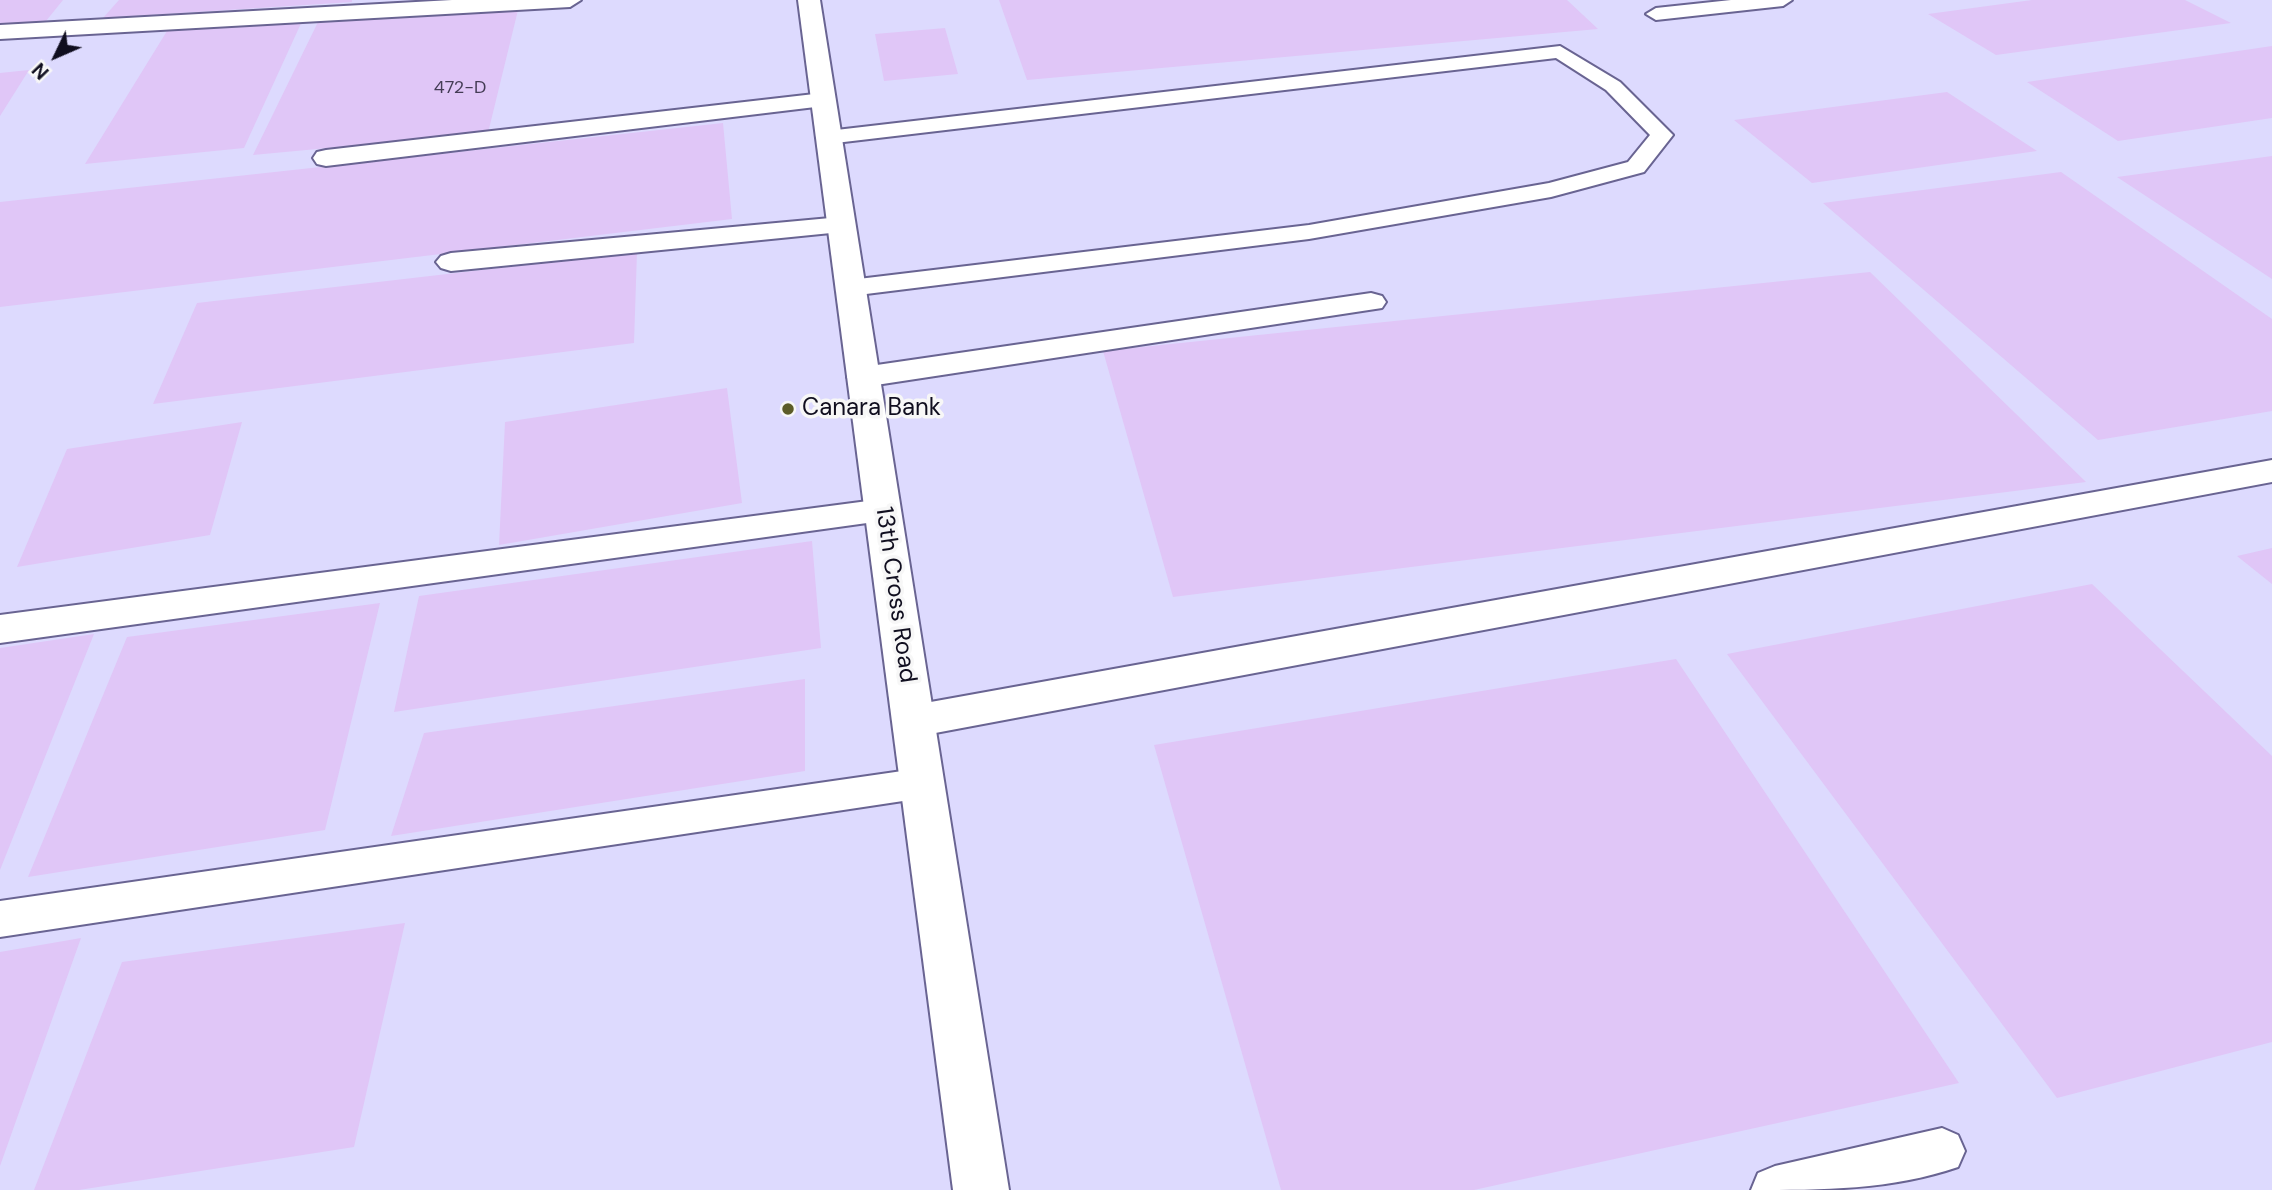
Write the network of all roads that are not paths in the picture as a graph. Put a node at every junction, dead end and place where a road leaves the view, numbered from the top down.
1 (570, 0) edge
2 (808, 0) edge
3 (1783, 0) edge
4 (1656, 14) dead end
5 (0, 32) edge
6 (825, 119) junction
7 (326, 158) dead end
8 (841, 225) junction
9 (450, 262) dead end
10 (850, 288) junction
11 (1371, 302) dead end
12 (863, 377) junction
13 (2272, 471) edge
14 (883, 511) junction
15 (0, 629) edge
16 (914, 721) junction
17 (923, 783) junction
18 (0, 919) edge
19 (1942, 1151) dead end
20 (981, 1190) edge
21 (1775, 1190) edge

1 - 5 street
2 - 6 street, 13th Cross Road
3 - 4 lane
6 - 7 street
6 - 8 street, 13th Cross Road
6 - 10 lane
8 - 9 street
8 - 10 street, 13th Cross Road
10 - 12 street, 13th Cross Road
11 - 12 street
12 - 14 street, 13th Cross Road
13 - 16 street
14 - 15 street
14 - 16 street, 13th Cross Road
16 - 17 street, 13th Cross Road
17 - 18 lane
17 - 20 street, 13th Cross Road
19 - 21 lane

